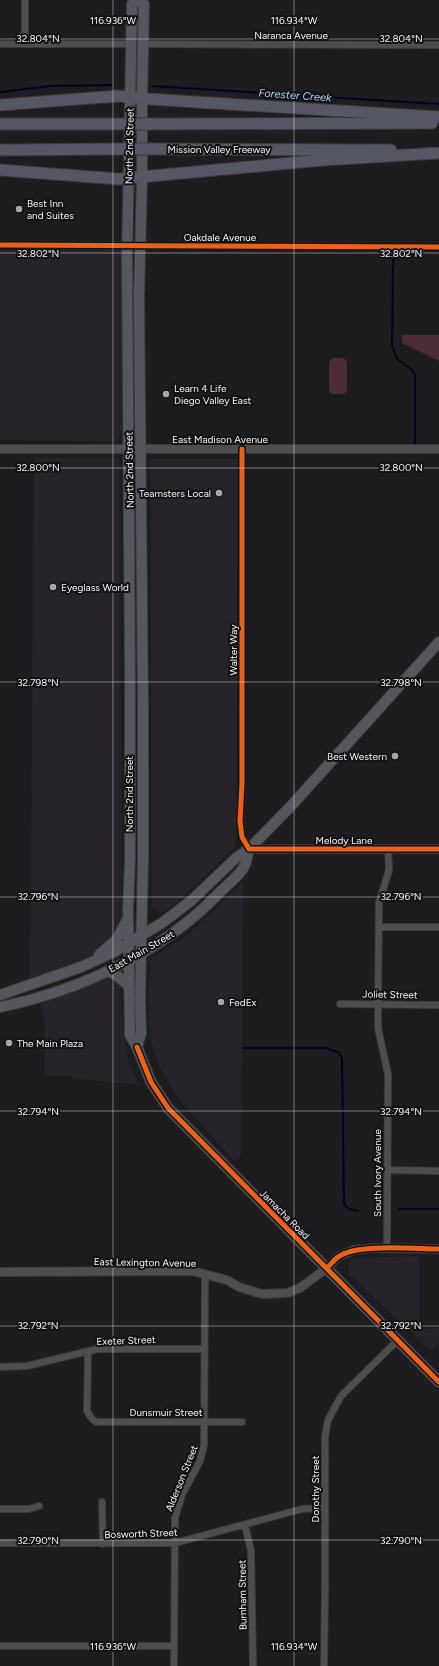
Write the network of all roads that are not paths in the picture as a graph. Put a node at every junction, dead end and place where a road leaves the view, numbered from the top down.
1 (25, 0) edge
2 (138, 0) edge
3 (132, 11) junction
4 (0, 44) edge
5 (25, 44) junction
6 (131, 44) junction
7 (143, 44) junction
8 (439, 45) edge
9 (142, 83) junction
10 (130, 97) junction
11 (142, 99) junction
12 (0, 105) edge
13 (439, 117) edge
14 (439, 123) edge
15 (0, 124) edge
16 (0, 150) edge
17 (439, 150) edge
18 (439, 153) edge
19 (0, 170) edge
20 (142, 176) junction
21 (128, 178) junction
22 (0, 245) edge
23 (128, 246) junction
24 (140, 246) junction
25 (439, 247) edge
26 (0, 449) edge
27 (128, 449) junction
28 (141, 449) junction
29 (242, 449) junction
30 (439, 449) edge
31 (129, 561) junction
32 (143, 584) junction
33 (439, 642) edge
34 (130, 675) junction
35 (143, 687) junction
36 (130, 726) junction
37 (142, 749) junction
38 (129, 751) junction
39 (142, 774) junction
40 (248, 849) junction
41 (388, 849) junction
42 (439, 849) edge
43 (141, 909) junction
44 (128, 916) junction
45 (166, 921) junction
46 (379, 927) junction
47 (439, 927) edge
48 (142, 936) junction
49 (128, 944) junction
50 (141, 953) junction
51 (129, 960) junction
52 (90, 963) junction
53 (107, 971) junction
54 (129, 986) junction
55 (0, 995) edge
56 (340, 1004) dead end
57 (378, 1004) junction
58 (439, 1005) edge
59 (0, 1007) edge
60 (137, 1047) junction
61 (388, 1170) junction
62 (439, 1171) edge
63 (387, 1248) junction
64 (439, 1248) edge
65 (328, 1268) junction
66 (0, 1272) edge
67 (205, 1274) junction
68 (398, 1340) junction
69 (205, 1348) junction
70 (88, 1352) junction
71 (0, 1367) edge
72 (439, 1382) edge
73 (205, 1422) junction
74 (242, 1422) dead end
75 (102, 1502) dead end
76 (40, 1506) dead end
77 (326, 1508) junction
78 (0, 1509) edge
79 (245, 1525) junction
80 (0, 1543) edge
81 (175, 1543) junction
82 (103, 1544) junction
83 (0, 1646) edge
84 (174, 1646) junction
85 (174, 1666) edge
86 (253, 1666) edge
87 (324, 1666) edge

1 - 5 street
2 - 3 main road, North 2nd Street
2 - 7 main road, North 2nd Street
3 - 6 main road, North 2nd Street
3 - 7 main road
4 - 5 street
5 - 6 street
6 - 9 main road
6 - 10 main road, North 2nd Street
7 - 8 street, Naranca Avenue
7 - 9 main road, North 2nd Street
9 - 11 main road, North 2nd Street
10 - 11 highway
10 - 12 highway
10 - 21 main road, North 2nd Street
11 - 13 highway
11 - 20 main road, North 2nd Street
14 - 15 highway, bridge
16 - 17 highway, Mission Valley Freeway, bridge
18 - 20 highway
19 - 21 highway
20 - 21 highway
20 - 24 main road, North 2nd Street
21 - 23 main road, North 2nd Street
22 - 23 street, Oakdale Avenue
23 - 24 street, Oakdale Avenue
23 - 27 main road, North 2nd Street
24 - 25 street, Oakdale Avenue
24 - 28 main road, North 2nd Street
26 - 27 street, East Madison Avenue
27 - 28 street, East Madison Avenue
27 - 31 main road, North 2nd Street
28 - 29 street, East Madison Avenue
28 - 32 main road, North 2nd Street
29 - 30 street, East Madison Avenue
29 - 40 street, Walter Way
31 - 32 main road
31 - 34 main road, North 2nd Street
32 - 35 main road, North 2nd Street
33 - 40 main road, East Main Street
34 - 35 main road
34 - 36 main road, North 2nd Street
35 - 37 main road, North 2nd Street
36 - 37 main road
36 - 38 main road, North 2nd Street
37 - 39 main road, North 2nd Street
38 - 39 main road
38 - 44 main road, North 2nd Street
39 - 43 main road, North 2nd Street
40 - 41 street, Melody Lane
40 - 45 main road, East Main Street
40 - 50 main road, East Main Street
41 - 42 street, Melody Lane
41 - 46 street, South Ivory Avenue
43 - 45 main road
43 - 48 main road, North 2nd Street
44 - 49 main road, North 2nd Street
44 - 52 main road
45 - 48 main road, East Main Street
46 - 47 street
46 - 57 street, South Ivory Avenue
48 - 49 main road, East Main Street
48 - 50 main road
49 - 51 main road, Jamacha Road
49 - 52 main road, East Main Street
50 - 51 main road, East Main Street
50 - 60 main road
51 - 53 main road, East Main Street
51 - 54 main road, Jamacha Road
52 - 55 main road, East Main Street
53 - 54 main road
53 - 59 main road, East Main Street
54 - 60 main road, Jamacha Road
56 - 57 street, Joliet Street
57 - 58 street, Joliet Street
57 - 61 street, South Ivory Avenue
60 - 65 main road, Jamacha Road
61 - 62 street
61 - 63 street, South Ivory Avenue
63 - 64 street, East Lexington Avenue
63 - 65 street, East Lexington Avenue
65 - 67 street, East Lexington Avenue
65 - 68 main road, Jamacha Road
66 - 67 street, East Lexington Avenue
67 - 69 street, Alderson Street
68 - 72 main road, Jamacha Road
68 - 77 street, Dorothy Street
69 - 70 street, Exeter Street
69 - 73 street, Alderson Street
70 - 71 street, Exeter Street
70 - 73 street, Dunsmuir Street
73 - 74 street, Dunsmuir Street
73 - 81 street, Alderson Street
75 - 82 street
76 - 78 street
77 - 79 street, Bosworth Street
77 - 87 street, Dorothy Street
79 - 81 street, Bosworth Street
79 - 86 street, Burnham Street
80 - 82 street, Bosworth Street
81 - 82 street, Bosworth Street
81 - 84 street, Alderson Street
83 - 84 street
84 - 85 street, Alderson Street

